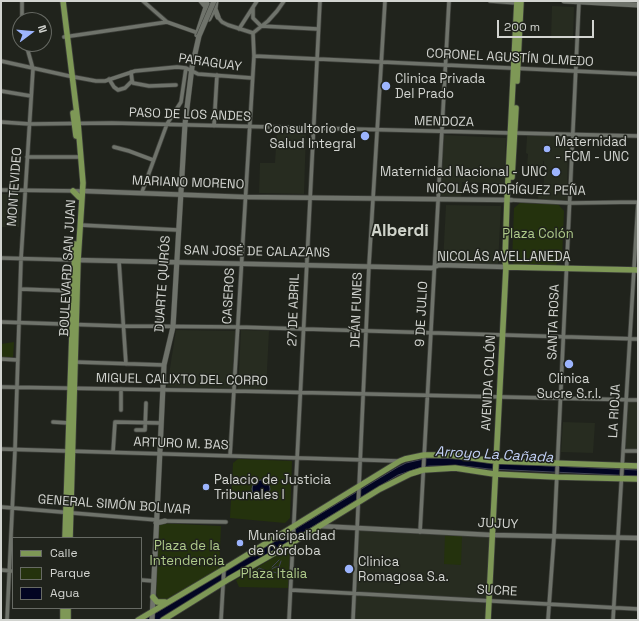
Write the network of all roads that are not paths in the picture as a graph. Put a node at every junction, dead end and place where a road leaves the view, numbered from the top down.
1 (22, 1) edge
2 (60, 1) edge
3 (63, 1) edge
4 (143, 1) edge
5 (201, 1) edge
6 (215, 1) edge
7 (257, 1) edge
8 (284, 1) edge
9 (320, 1) edge
10 (385, 1) edge
11 (449, 1) edge
12 (490, 1) edge
13 (518, 1) edge
14 (564, 1) edge
15 (579, 1) edge
16 (207, 3) edge
17 (638, 5) edge
18 (253, 7) junction
19 (22, 12) edge
20 (212, 12) junction
21 (218, 17) junction
22 (167, 22) junction
23 (261, 26) junction
24 (238, 29) junction
25 (318, 29) junction
26 (253, 32) junction
27 (198, 35) junction
28 (65, 37) junction
29 (196, 50) junction
30 (28, 52) edge
31 (254, 56) junction
32 (317, 60) junction
33 (1, 61) edge
34 (382, 62) junction
35 (445, 66) junction
36 (186, 68) junction
37 (516, 68) junction
38 (33, 69) junction
39 (192, 71) junction
40 (575, 71) junction
41 (131, 72) junction
42 (638, 74) edge
43 (217, 75) junction
44 (71, 76) junction
45 (252, 78) junction
46 (109, 79) junction
47 (132, 81) junction
48 (176, 85) dead end
49 (1, 91) edge
50 (31, 96) junction
51 (1, 122) edge
52 (76, 123) junction
53 (30, 124) junction
54 (167, 124) junction
55 (185, 124) junction
56 (214, 126) junction
57 (249, 127) junction
58 (313, 129) junction
59 (378, 130) junction
60 (442, 131) junction
61 (513, 133) junction
62 (573, 135) junction
63 (638, 136) edge
64 (114, 147) dead end
65 (27, 157) junction
66 (78, 157) junction
67 (154, 160) junction
68 (1, 190) edge
69 (25, 190) junction
70 (73, 190) joint
71 (142, 192) junction
72 (81, 193) junction
73 (180, 194) junction
74 (245, 197) junction
75 (310, 198) junction
76 (374, 199) junction
77 (438, 200) junction
78 (509, 200) junction
79 (638, 202) edge
80 (571, 203) junction
81 (80, 225) junction
82 (178, 230) junction
83 (1, 258) edge
84 (21, 259) junction
85 (76, 260) junction
86 (119, 261) junction
87 (177, 262) junction
88 (241, 263) junction
89 (306, 264) junction
90 (369, 265) junction
91 (435, 266) junction
92 (506, 267) junction
93 (566, 268) junction
94 (636, 270) edge
95 (20, 289) junction
96 (73, 291) junction
97 (158, 304) dead end
98 (1, 322) edge
99 (19, 323) junction
100 (74, 324) junction
101 (122, 326) junction
102 (159, 326) junction
103 (173, 327) junction
104 (238, 327) junction
105 (303, 329) junction
106 (367, 330) junction
107 (431, 332) junction
108 (503, 334) junction
109 (564, 336) junction
110 (630, 338) junction
111 (638, 339) edge
112 (1, 359) edge
113 (18, 360) junction
114 (75, 362) junction
115 (126, 364) junction
116 (164, 365) junction
117 (1, 387) edge
118 (17, 388) junction
119 (72, 388) junction
120 (121, 389) junction
121 (162, 390) junction
122 (234, 390) junction
123 (300, 393) junction
124 (364, 394) junction
125 (428, 396) junction
126 (500, 397) junction
127 (561, 398) junction
128 (626, 399) junction
129 (638, 400) edge
130 (146, 403) dead end
131 (121, 410) dead end
132 (53, 422) dead end
133 (69, 423) junction
134 (146, 423) junction
135 (161, 423) junction
136 (136, 430) dead end
137 (1, 449) edge
138 (15, 450) junction
139 (70, 451) junction
140 (623, 451) junction
141 (638, 451) edge
142 (113, 452) junction
143 (159, 453) junction
144 (230, 456) junction
145 (424, 456) junction
146 (297, 458) junction
147 (360, 460) junction
148 (400, 461) junction
149 (495, 461) junction
150 (557, 464) junction
151 (622, 466) junction
152 (638, 466) edge
153 (424, 470) junction
154 (494, 474) junction
155 (556, 477) junction
156 (622, 479) junction
157 (638, 479) edge
158 (358, 486) junction
159 (358, 503) junction
160 (1, 507) edge
161 (11, 508) junction
162 (68, 512) junction
163 (164, 521) joint
164 (156, 522) junction
165 (226, 522) dead end
166 (318, 526) junction
167 (294, 527) junction
168 (357, 529) junction
169 (420, 532) junction
170 (492, 535) junction
171 (65, 537) edge
172 (70, 537) edge
173 (554, 537) junction
174 (618, 538) junction
175 (638, 538) edge
176 (292, 543) junction
177 (224, 569) junction
178 (1, 570) edge
179 (11, 570) edge
180 (142, 580) edge
181 (154, 581) junction
182 (223, 583) junction
183 (291, 590) junction
184 (354, 594) junction
185 (153, 597) junction
186 (170, 601) junction
187 (489, 601) junction
188 (549, 604) junction
189 (614, 608) junction
190 (63, 609) edge
191 (68, 609) edge
192 (638, 609) edge
193 (153, 611) junction
194 (7, 620) edge
195 (63, 620) edge
196 (68, 620) edge
197 (138, 620) edge
198 (152, 620) edge
199 (162, 620) edge
200 (221, 620) edge
201 (289, 620) edge
202 (353, 620) edge
203 (488, 620) edge
204 (548, 620) edge
205 (613, 620) edge

1 - 19 street
2 - 28 main road, BOULEVARD SAN JUAN
3 - 28 main road, BOULEVARD SAN JUAN
4 - 22 street
5 - 16 main road
6 - 16 main road
6 - 21 main road
6 - 27 main road, DUARTE QUIRÓS, bridge
7 - 18 street
8 - 23 street
9 - 25 street, 27 DE ABRIL
10 - 34 street, DEÁN FUNES
11 - 35 street, 9 DE JULIO
12 - 13 street
13 - 37 main road, AVENIDA COLÓN
14 - 15 main road
15 - 17 main road
15 - 40 street, SANTA ROSA
16 - 20 main road
16 - 27 main road
18 - 23 street
18 - 24 street
20 - 21 street
20 - 29 main road
21 - 24 street
22 - 27 street
22 - 28 street
23 - 25 street
23 - 26 street
24 - 26 street
25 - 32 street, 27 DE ABRIL
26 - 31 street, CASEROS
27 - 29 main road, DUARTE QUIRÓS
28 - 44 main road, BOULEVARD SAN JUAN
29 - 39 main road, DUARTE QUIRÓS
30 - 38 street, MONTEVIDEO
31 - 32 street, PARAGUAY
31 - 45 street, CASEROS
32 - 34 street, PARAGUAY
32 - 58 street, 27 DE ABRIL
33 - 38 street, PARAGUAY
34 - 35 street, CORONEL AGUSTÍN OLMEDO
34 - 59 street, DEÁN FUNES
35 - 37 street, CORONEL AGUSTÍN OLMEDO
35 - 60 street, 9 DE JULIO
36 - 39 street, PARAGUAY
36 - 41 street, PARAGUAY
36 - 54 street
37 - 40 street, CORONEL AGUSTÍN OLMEDO
37 - 61 main road, AVENIDA COLÓN
38 - 44 street, PARAGUAY
38 - 50 street, MONTEVIDEO
39 - 43 street, PARAGUAY
39 - 55 main road, DUARTE QUIRÓS
40 - 42 street, CORONEL AGUSTÍN OLMEDO
40 - 62 street, SANTA ROSA
41 - 46 street, PARAGUAY
41 - 47 street
43 - 45 street, PARAGUAY
43 - 56 street
44 - 46 street, PARAGUAY
44 - 52 main road, BOULEVARD SAN JUAN
45 - 57 street, CASEROS
46 - 47 street
47 - 48 street
49 - 50 street
50 - 53 street, MONTEVIDEO
51 - 53 street, PASO DE LOS ANDES
52 - 53 street, PASO DE LOS ANDES
52 - 54 street, PASO DE LOS ANDES
52 - 66 main road, BOULEVARD SAN JUAN
52 - 72 main road, BOULEVARD SAN JUAN
53 - 65 street, MONTEVIDEO
54 - 55 street, PASO DE LOS ANDES
54 - 67 street
55 - 56 street, PASO DE LOS ANDES
55 - 73 main road, DUARTE QUIRÓS
56 - 57 street, PASO DE LOS ANDES
57 - 58 street, PASO DE LOS ANDES
57 - 74 street, CASEROS
58 - 59 street, PASO DE LOS ANDES
58 - 75 street, 27 DE ABRIL
59 - 60 street, MENDOZA
59 - 76 street, DEÁN FUNES
60 - 61 street, MENDOZA
60 - 77 street, 9 DE JULIO
61 - 62 street, MENDOZA
61 - 78 main road, AVENIDA COLÓN
62 - 63 street, MENDOZA
62 - 80 street, SANTA ROSA
64 - 67 street
65 - 66 street
65 - 69 street, MONTEVIDEO
66 - 72 main road, BOULEVARD SAN JUAN
67 - 71 street
68 - 69 street
69 - 70 street
69 - 84 street, MONTEVIDEO
70 - 72 main road
71 - 72 street, MARIANO MORENO
71 - 73 street, MARIANO MORENO
72 - 81 main road, BOULEVARD SAN JUAN
72 - 85 main road, BOULEVARD SAN JUAN
73 - 74 street, MARIANO MORENO
73 - 82 main road, DUARTE QUIRÓS
74 - 75 street, MARIANO MORENO
74 - 88 street, CASEROS
75 - 76 street, MARIANO MORENO
75 - 89 street, 27 DE ABRIL
76 - 77 street, NICOLÁS RODRÍGUEZ PEÑA
76 - 90 street, DEÁN FUNES
77 - 78 street, NICOLÁS RODRÍGUEZ PEÑA
77 - 91 street, 9 DE JULIO
78 - 80 street, NICOLÁS RODRÍGUEZ PEÑA
78 - 92 main road, AVENIDA COLÓN
79 - 80 street, NICOLÁS RODRÍGUEZ PEÑA
79 - 94 street, LA RIOJA
80 - 93 street, SANTA ROSA
81 - 82 street
81 - 85 main road, BOULEVARD SAN JUAN
82 - 87 main road, DUARTE QUIRÓS
83 - 84 street, SAN JOSÉ DE CALAZANS
84 - 85 street, SAN JOSÉ DE CALAZANS
84 - 95 street, MONTEVIDEO
85 - 86 street, SAN JOSÉ DE CALAZANS
85 - 96 main road, BOULEVARD SAN JUAN
85 - 100 main road, BOULEVARD SAN JUAN
86 - 87 street, SAN JOSÉ DE CALAZANS
86 - 101 street
87 - 88 street, SAN JOSÉ DE CALAZANS
87 - 103 main road, DUARTE QUIRÓS
88 - 89 street, SAN JOSÉ DE CALAZANS
88 - 104 street, CASEROS
89 - 90 street, SAN JOSÉ DE CALAZANS
89 - 105 street, 27 DE ABRIL
90 - 91 street, NICOLÁS AVELLANEDA
90 - 106 street, DEÁN FUNES
91 - 92 street, NICOLÁS AVELLANEDA
91 - 107 street, 9 DE JULIO
92 - 93 main road, NICOLÁS AVELLANEDA
92 - 108 main road, AVENIDA COLÓN
93 - 94 main road, NICOLÁS AVELLANEDA
93 - 109 street, SANTA ROSA
94 - 110 street, LA RIOJA
95 - 96 street
95 - 99 street, MONTEVIDEO
96 - 100 main road, BOULEVARD SAN JUAN
97 - 102 street
98 - 99 street
99 - 100 street
99 - 113 street, MONTEVIDEO
100 - 101 street
100 - 114 main road, BOULEVARD SAN JUAN
100 - 119 main road, BOULEVARD SAN JUAN
101 - 102 street
101 - 115 street
102 - 103 street
103 - 104 street
103 - 116 main road, DUARTE QUIRÓS
104 - 105 street
104 - 122 street, CASEROS
105 - 106 street
105 - 123 street, 27 DE ABRIL
106 - 107 street
106 - 124 street, DEÁN FUNES
107 - 108 street
107 - 125 street, 9 DE JULIO
108 - 109 street
108 - 126 main road, AVENIDA COLÓN
109 - 110 street
109 - 127 street, SANTA ROSA
110 - 111 street
110 - 128 street, LA RIOJA
112 - 113 street
113 - 118 street, MONTEVIDEO
114 - 115 street
114 - 119 main road, BOULEVARD SAN JUAN
115 - 116 street
116 - 121 main road, DUARTE QUIRÓS
117 - 118 street, MIGUEL CALIXTO DEL CORRO
118 - 119 street, MIGUEL CALIXTO DEL CORRO
118 - 138 street, MONTEVIDEO
119 - 120 street, MIGUEL CALIXTO DEL CORRO
119 - 133 main road, BOULEVARD SAN JUAN
119 - 139 main road, BOULEVARD SAN JUAN
120 - 121 street, MIGUEL CALIXTO DEL CORRO
120 - 131 street
121 - 122 street, MIGUEL CALIXTO DEL CORRO
121 - 135 main road, DUARTE QUIRÓS
122 - 123 street, MIGUEL CALIXTO DEL CORRO
122 - 144 street, CASEROS
123 - 124 street, MIGUEL CALIXTO DEL CORRO
123 - 146 street, 27 DE ABRIL
124 - 125 street, MIGUEL CALIXTO DEL CORRO
124 - 147 street, DEÁN FUNES
125 - 126 street, MIGUEL CALIXTO DEL CORRO
125 - 145 street, 9 DE JULIO
126 - 127 street, MIGUEL CALIXTO DEL CORRO
126 - 149 main road, AVENIDA COLÓN
127 - 128 street, MIGUEL CALIXTO DEL CORRO
127 - 150 street, SANTA ROSA
128 - 129 street, MIGUEL CALIXTO DEL CORRO
128 - 140 street, LA RIOJA
130 - 134 street
132 - 133 street
133 - 139 main road, BOULEVARD SAN JUAN
134 - 135 street
134 - 136 street
134 - 142 street
135 - 143 main road, DUARTE QUIRÓS
137 - 138 street, ARTURO M. BAS
138 - 139 street, ARTURO M. BAS
138 - 161 street, MONTEVIDEO
139 - 142 street, ARTURO M. BAS
139 - 162 main road, BOULEVARD SAN JUAN
140 - 141 street
140 - 151 street, LA RIOJA
142 - 143 street, ARTURO M. BAS
143 - 144 street, ARTURO M. BAS
143 - 164 main road, DUARTE QUIRÓS
144 - 146 street, ARTURO M. BAS
145 - 148 main road
145 - 149 main road
145 - 153 street, 9 DE JULIO
146 - 147 street, ARTURO M. BAS
146 - 167 street, 27 DE ABRIL
147 - 148 street, ARTURO M. BAS
147 - 158 street, DEÁN FUNES
148 - 158 main road
149 - 150 main road
149 - 154 main road, AVENIDA COLÓN
150 - 151 main road
150 - 155 street, SANTA ROSA
151 - 152 main road
151 - 156 street, LA RIOJA
153 - 154 main road
153 - 159 main road
153 - 169 street, 9 DE JULIO
154 - 155 main road
154 - 170 main road, AVENIDA COLÓN
155 - 156 main road
155 - 173 street, SANTA ROSA
156 - 157 main road
156 - 174 street, LA RIOJA
158 - 159 street, DEÁN FUNES
158 - 167 main road
159 - 166 main road
159 - 168 street, DEÁN FUNES
160 - 161 street, GENERAL SIMÓN BOLIVAR
161 - 162 street, GENERAL SIMÓN BOLIVAR
161 - 179 street, MONTEVIDEO
162 - 164 street, GENERAL SIMÓN BOLIVAR
162 - 171 main road, BOULEVARD SAN JUAN
162 - 172 main road, BOULEVARD SAN JUAN
163 - 164 main road
163 - 165 street, GENERAL SIMÓN BOLIVAR
164 - 181 main road, DUARTE QUIRÓS
166 - 168 street, JUJUY
166 - 176 main road
167 - 176 street, 27 DE ABRIL
167 - 177 main road
168 - 169 street, JUJUY
168 - 184 street, DEÁN FUNES
169 - 170 street, JUJUY
170 - 173 street, JUJUY
170 - 187 main road, AVENIDA COLÓN
173 - 174 street, JUJUY
173 - 188 street, SANTA ROSA
174 - 175 street, JUJUY
174 - 189 street, LA RIOJA
176 - 182 main road
176 - 183 street, 27 DE ABRIL
177 - 182 street
177 - 186 main road
178 - 179 street
179 - 194 street, MONTEVIDEO
180 - 181 street
181 - 185 main road, DUARTE QUIRÓS
182 - 199 main road
182 - 200 street
183 - 184 street, SUCRE
183 - 201 street, 27 DE ABRIL
184 - 187 street, SUCRE
184 - 202 street, DEÁN FUNES
185 - 186 main road
185 - 193 main road, DUARTE QUIRÓS
186 - 193 main road
187 - 188 street, SUCRE
187 - 203 main road, AVENIDA COLÓN
188 - 189 street, SUCRE
188 - 204 street, SANTA ROSA
189 - 192 street, SUCRE
189 - 205 street, LA RIOJA
190 - 195 main road
191 - 196 main road
193 - 197 main road
193 - 198 main road, DUARTE QUIRÓS

